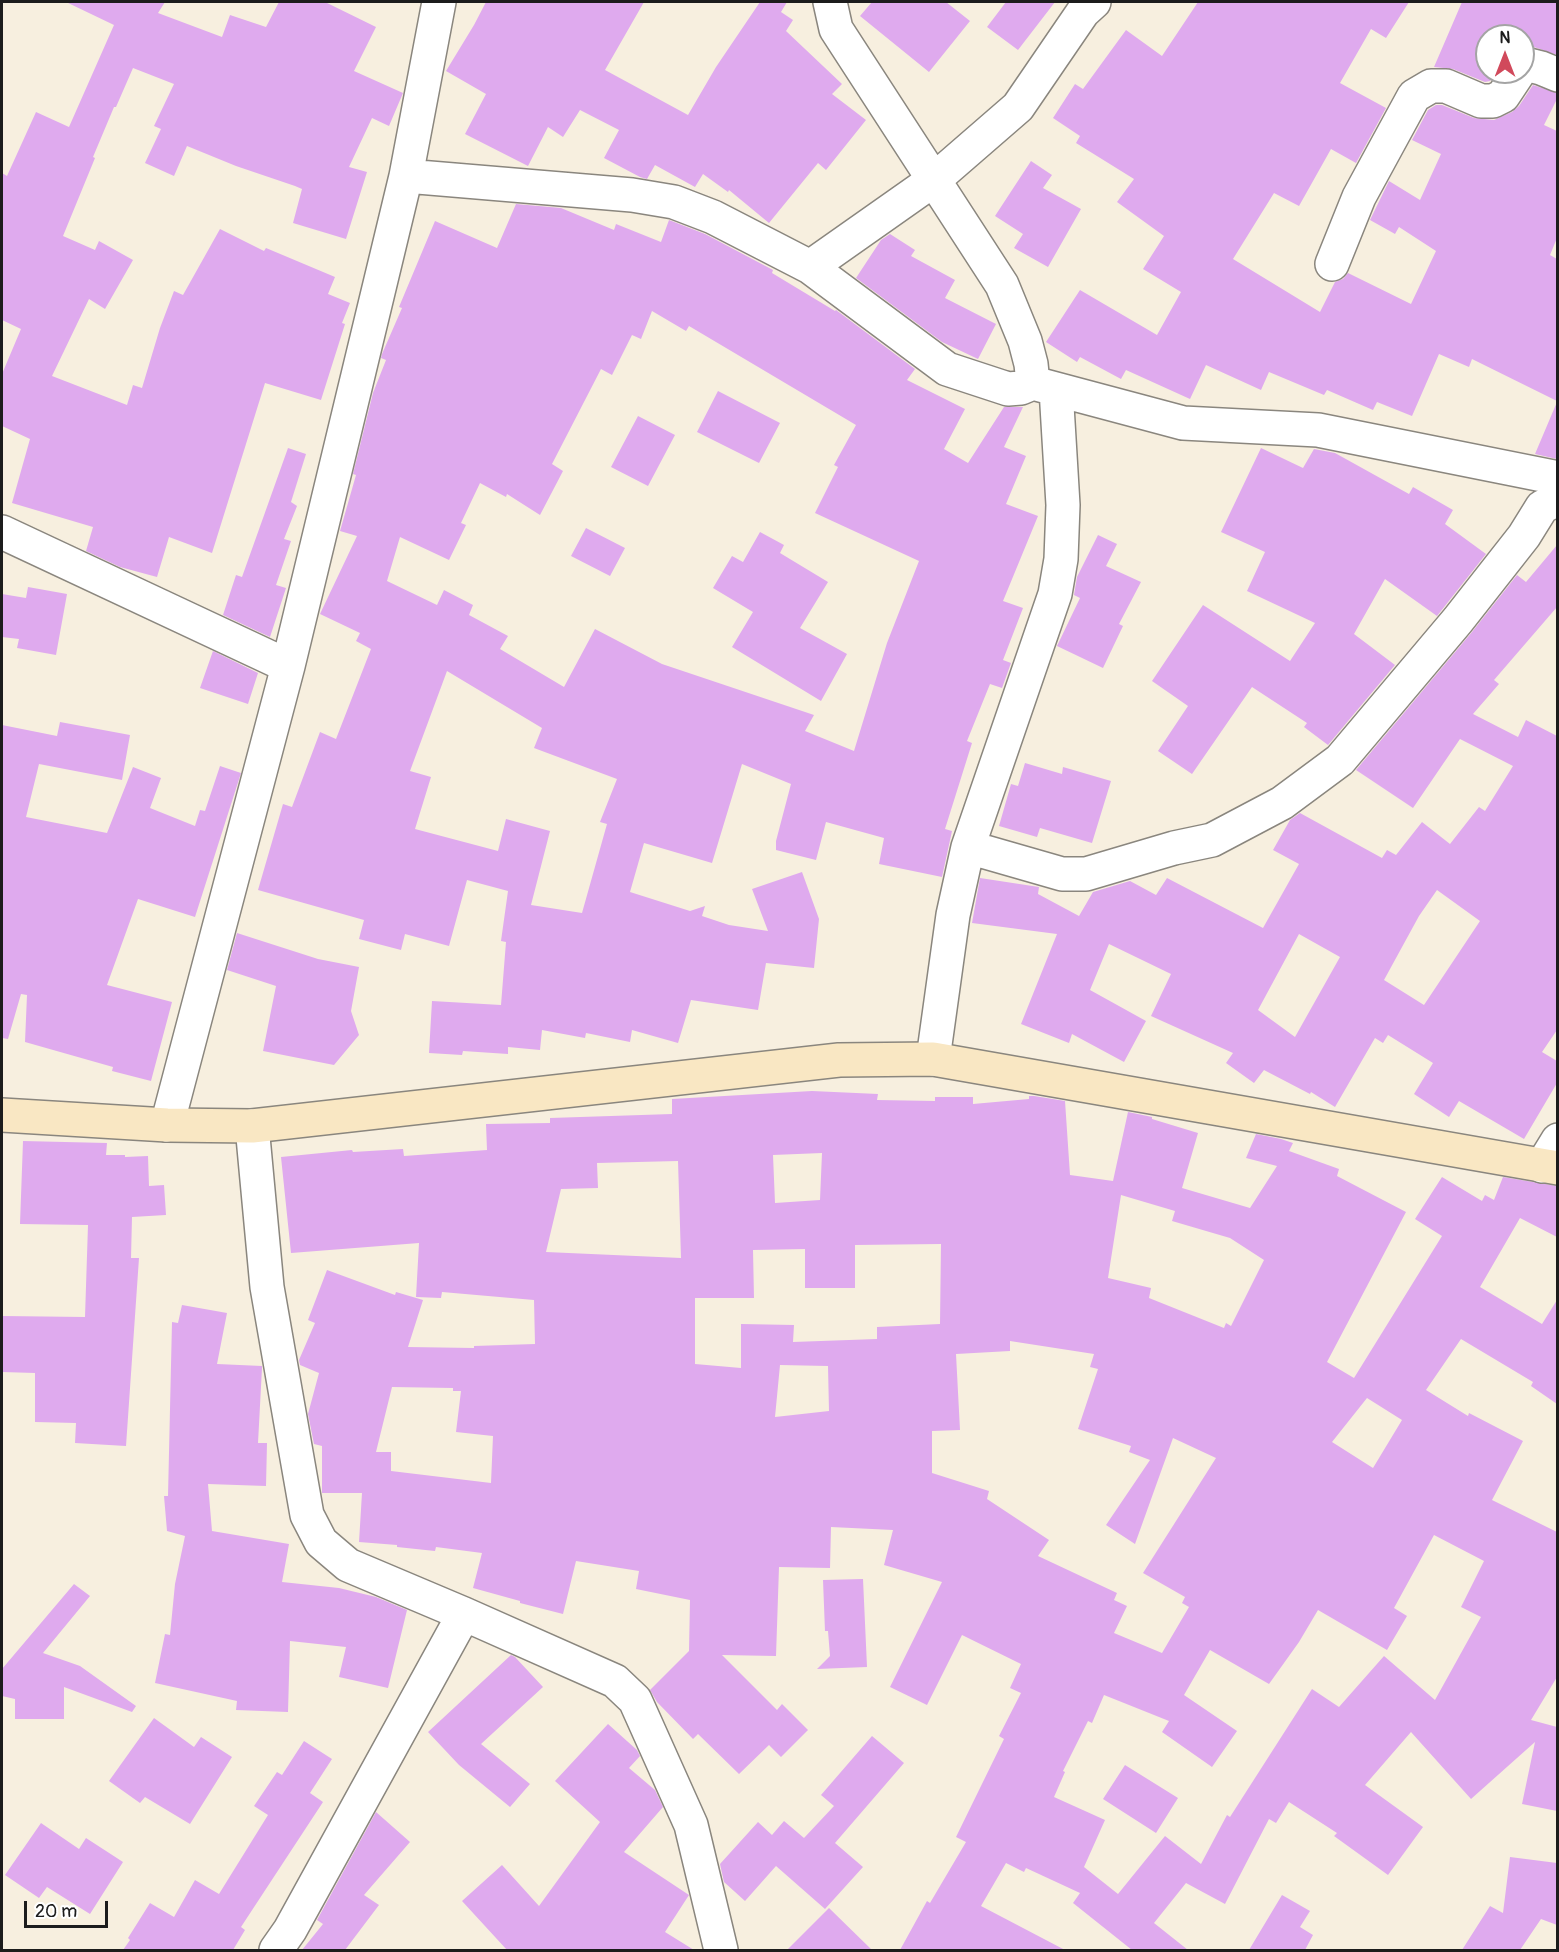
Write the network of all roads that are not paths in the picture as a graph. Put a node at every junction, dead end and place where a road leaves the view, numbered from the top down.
1 (439, 2) edge
2 (830, 2) edge
3 (1094, 2) edge
4 (1535, 66) edge
5 (1557, 75) edge
6 (1511, 84) edge
7 (406, 176) junction
8 (934, 179) junction
9 (1332, 264) dead end
10 (810, 267) junction
11 (1044, 386) junction
12 (1557, 478) edge
13 (1557, 499) edge
14 (2, 532) edge
15 (288, 666) junction
16 (968, 847) junction
17 (933, 1059) junction
18 (2, 1115) edge
19 (167, 1125) junction
20 (252, 1126) junction
21 (1552, 1158) edge
22 (464, 1614) junction
23 (276, 1950) edge
24 (721, 1950) edge

1 - 7 street
2 - 8 street
3 - 8 street
4 - 5 street
6 - 9 street
7 - 10 street
7 - 15 street
8 - 10 street
8 - 11 street
10 - 11 street
11 - 12 street
11 - 16 street
13 - 16 street
14 - 15 street
15 - 19 street
16 - 17 street
17 - 20 street
17 - 21 street
18 - 19 street
19 - 20 street
20 - 22 street
22 - 23 street
22 - 24 street

